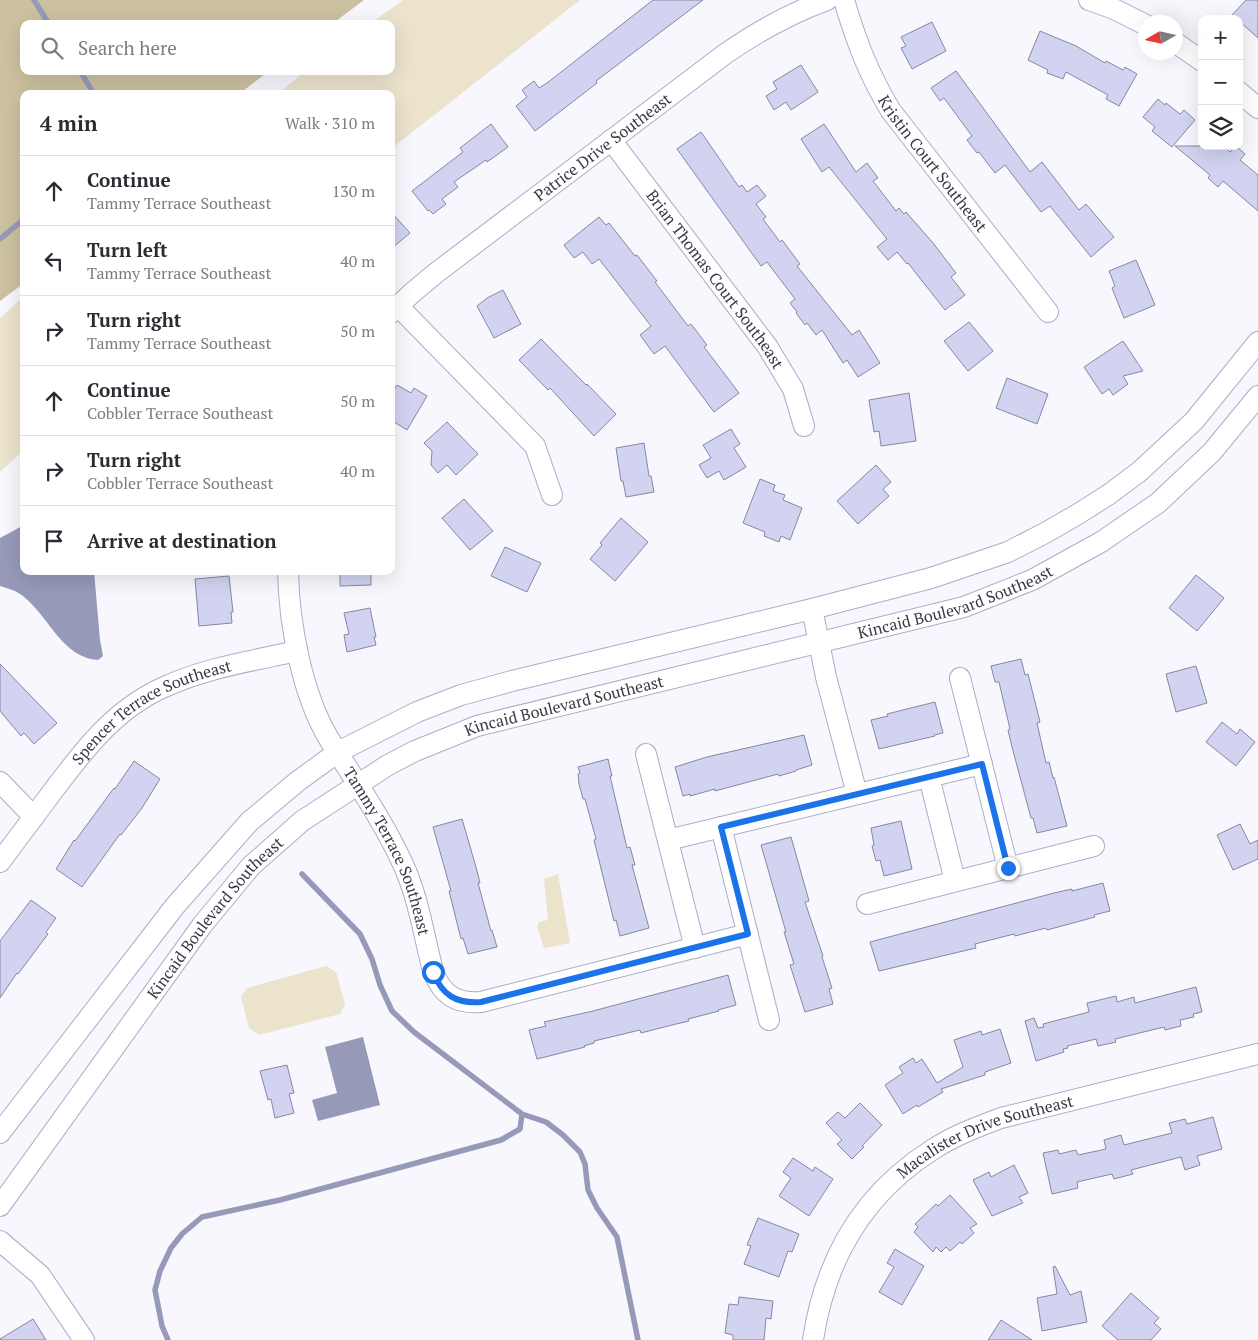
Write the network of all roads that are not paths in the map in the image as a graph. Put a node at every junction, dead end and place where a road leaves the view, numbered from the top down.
1 (827, 0) edge
2 (844, 0) edge
3 (1089, 0) edge
4 (1138, 21) edge
5 (1183, 48) edge
6 (1201, 60) edge
7 (1243, 95) edge
8 (1258, 108) edge
9 (611, 140) junction
10 (395, 309) edge
11 (395, 311) edge
12 (1048, 312) dead end
13 (1258, 342) edge
14 (1258, 396) edge
15 (804, 426) dead end
16 (552, 495) dead end
17 (288, 575) edge
18 (812, 609) junction
19 (818, 641) junction
20 (298, 651) junction
21 (960, 678) dead end
22 (338, 752) junction
23 (646, 754) dead end
24 (982, 764) junction
25 (929, 777) junction
26 (0, 782) edge
27 (358, 784) junction
28 (857, 794) junction
29 (34, 817) junction
30 (721, 827) junction
31 (668, 840) junction
32 (1094, 846) dead end
33 (0, 862) edge
34 (1008, 868) junction
35 (956, 881) junction
36 (867, 904) dead end
37 (748, 934) junction
38 (695, 948) junction
39 (770, 1020) dead end
40 (1258, 1054) edge
41 (0, 1133) edge
42 (0, 1206) edge
43 (0, 1241) edge
44 (84, 1340) edge
45 (813, 1340) edge

1 - 9 street, Patrice Drive Southeast
2 - 12 street, Kristin Court Southeast
3 - 4 street
5 - 6 street
7 - 8 street
9 - 10 street, Patrice Drive Southeast
9 - 15 street, Brian Thomas Court Southeast
11 - 16 street
13 - 18 street, Kincaid Boulevard Southeast
14 - 19 street, Kincaid Boulevard Southeast
17 - 20 street
18 - 19 street
18 - 22 street, Kincaid Boulevard Southeast
19 - 27 street, Kincaid Boulevard Southeast
19 - 28 street
20 - 22 street
20 - 29 street, Spencer Terrace Southeast
21 - 24 street
22 - 27 street, Tammy Terrace Southeast
22 - 41 street, Kincaid Boulevard Southeast
23 - 31 street
24 - 25 street
24 - 34 street
25 - 28 street
25 - 35 street
26 - 29 street
27 - 38 street, Tammy Terrace Southeast
27 - 42 street, Kincaid Boulevard Southeast
28 - 30 street
29 - 33 street, Spencer Terrace Southeast
30 - 31 street
30 - 37 street
31 - 38 street
32 - 34 street
34 - 35 street
35 - 36 street
37 - 38 street, Tammy Terrace Southeast
37 - 39 street
40 - 45 street, Macalister Drive Southeast
43 - 44 street

